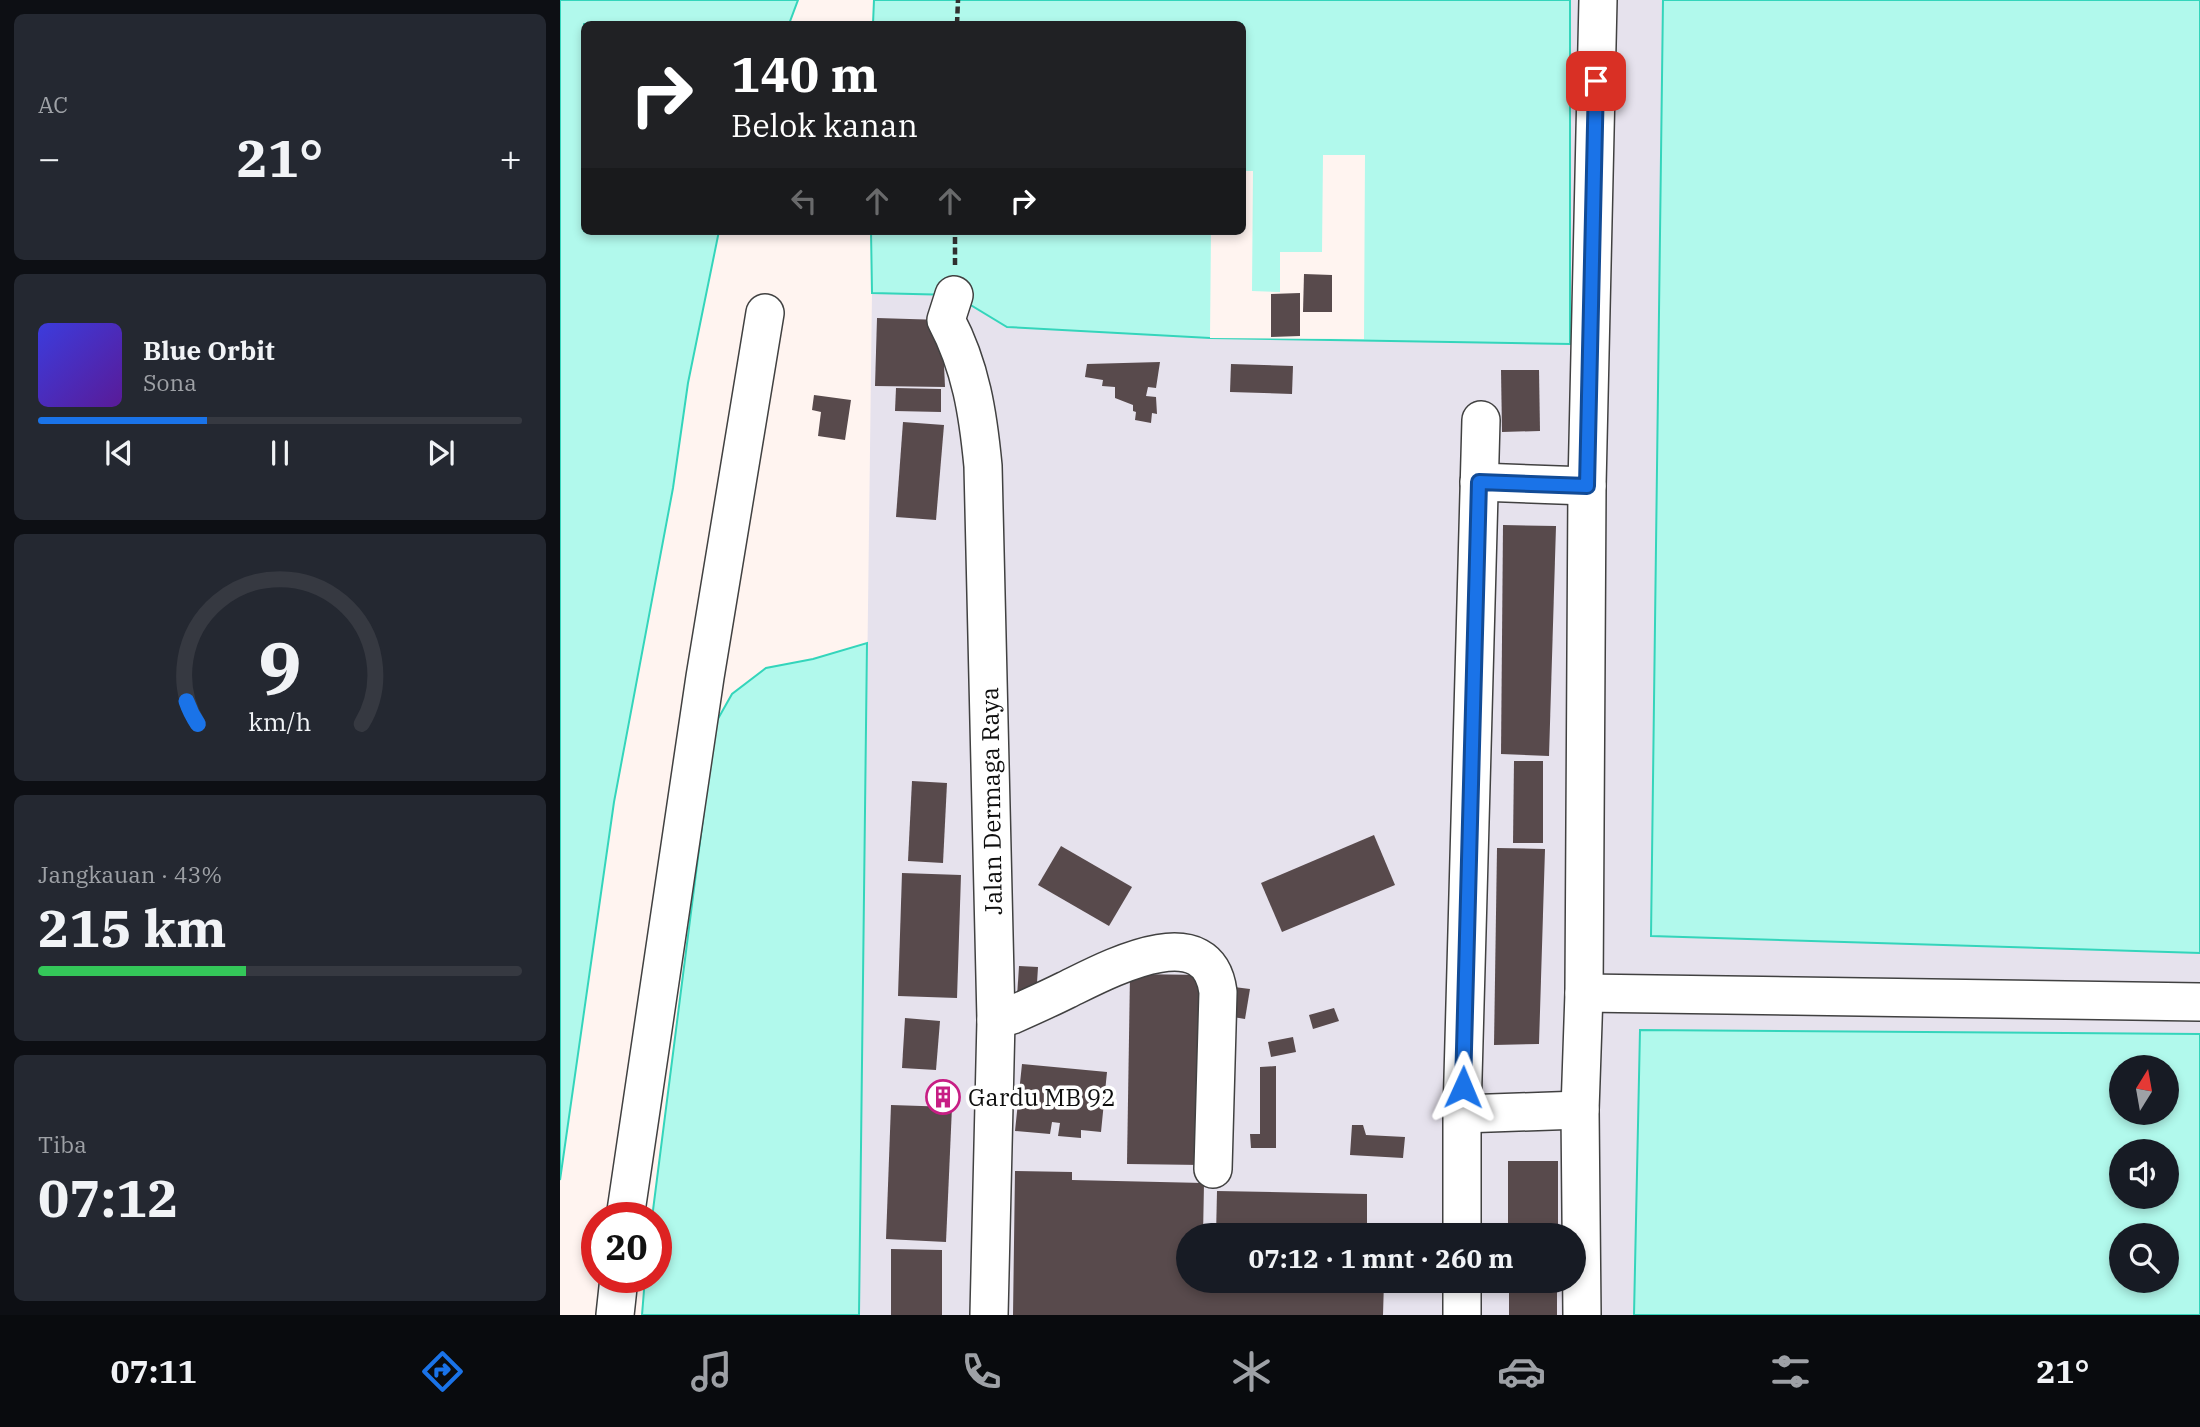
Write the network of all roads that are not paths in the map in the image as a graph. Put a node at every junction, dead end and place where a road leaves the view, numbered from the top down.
1 (1598, 0) edge
2 (954, 295) dead end
3 (765, 313) dead end
4 (1481, 421) dead end
5 (1479, 482) junction
6 (1587, 486) junction
7 (1584, 993) junction
8 (2200, 1002) edge
9 (996, 1020) junction
10 (1580, 1110) junction
11 (1462, 1114) junction
12 (1213, 1169) dead end
13 (627, 1202) edge
14 (1462, 1223) edge
15 (617, 1293) edge
16 (1462, 1293) edge
17 (615, 1315) edge
18 (989, 1315) edge
19 (1462, 1315) edge
20 (1582, 1315) edge

1 - 6 street
2 - 9 street, Jalan Dermaga Raya
3 - 13 street
4 - 5 street
5 - 6 street
5 - 11 street
6 - 7 street
7 - 8 street
7 - 10 street
9 - 12 street
9 - 18 street, Jalan Dermaga Raya
10 - 11 street
10 - 20 street
11 - 14 street
15 - 17 street
16 - 19 street

